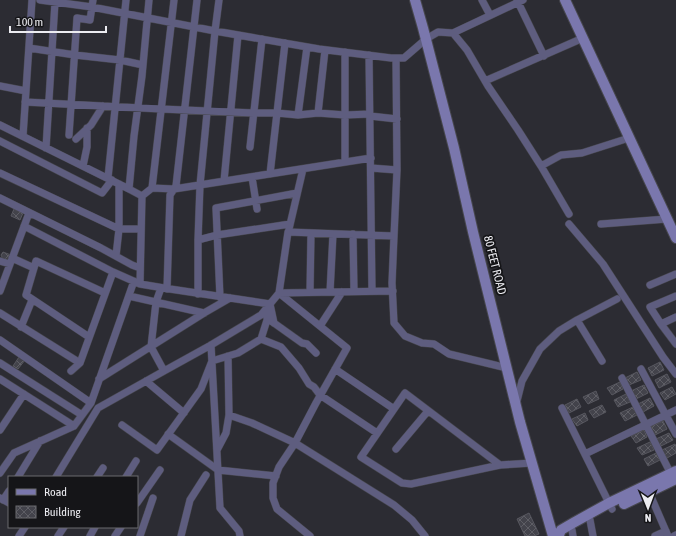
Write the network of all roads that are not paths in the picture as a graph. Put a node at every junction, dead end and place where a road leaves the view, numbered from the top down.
1 (32, 0) edge
2 (40, 0) edge
3 (126, 0) edge
4 (149, 0) edge
5 (174, 0) edge
6 (197, 0) edge
7 (220, 0) edge
8 (415, 0) edge
9 (482, 0) edge
10 (565, 0) edge
11 (519, 1) edge
12 (55, 2) junction
13 (78, 2) edge
14 (93, 3) edge
15 (124, 13) junction
16 (490, 15) junction
17 (148, 18) junction
18 (171, 22) junction
19 (194, 27) junction
20 (215, 31) junction
21 (453, 33) junction
22 (238, 35) junction
23 (583, 38) junction
24 (262, 39) junction
25 (426, 39) junction
26 (285, 43) junction
27 (307, 47) junction
28 (29, 48) junction
29 (325, 50) junction
30 (52, 51) junction
31 (345, 52) junction
32 (75, 55) junction
33 (369, 55) junction
34 (544, 56) junction
35 (396, 58) junction
36 (120, 60) junction
37 (143, 65) junction
38 (485, 81) junction
39 (0, 86) edge
40 (26, 91) junction
41 (25, 102) junction
42 (49, 103) junction
43 (71, 104) junction
44 (103, 106) junction
45 (115, 107) junction
46 (138, 108) junction
47 (161, 109) junction
48 (184, 110) junction
49 (208, 111) junction
50 (231, 112) junction
51 (254, 113) junction
52 (277, 113) junction
53 (318, 113) junction
54 (370, 114) junction
55 (298, 115) junction
56 (345, 115) junction
57 (397, 119) junction
58 (0, 125) edge
59 (87, 128) junction
60 (69, 135) dead end
61 (23, 136) junction
62 (629, 138) junction
63 (76, 139) dead end
64 (0, 141) edge
65 (250, 147) dead end
66 (46, 148) junction
67 (371, 158) junction
68 (345, 162) junction
69 (83, 166) junction
70 (541, 166) junction
71 (371, 168) junction
72 (303, 169) junction
73 (397, 170) junction
74 (0, 173) edge
75 (270, 174) junction
76 (252, 177) junction
77 (113, 181) junction
78 (224, 181) junction
79 (200, 185) junction
80 (152, 188) junction
81 (129, 189) junction
82 (174, 189) junction
83 (297, 193) junction
84 (142, 196) junction
85 (0, 198) edge
86 (255, 201) junction
87 (257, 210) dead end
88 (29, 213) junction
89 (569, 214) dead end
90 (667, 219) junction
91 (290, 224) junction
92 (569, 224) dead end
93 (601, 224) dead end
94 (24, 226) junction
95 (119, 229) junction
96 (141, 229) junction
97 (288, 232) junction
98 (311, 233) junction
99 (333, 234) junction
100 (353, 234) junction
101 (217, 235) junction
102 (372, 235) junction
103 (394, 236) junction
104 (676, 238) edge
105 (198, 240) junction
106 (116, 256) junction
107 (0, 261) edge
108 (11, 261) junction
109 (34, 268) junction
110 (140, 268) junction
111 (113, 272) junction
112 (676, 274) edge
113 (137, 282) junction
114 (650, 285) dead end
115 (164, 288) junction
116 (0, 291) edge
117 (354, 291) junction
118 (372, 291) junction
119 (393, 291) junction
120 (310, 292) junction
121 (330, 292) junction
122 (342, 292) junction
123 (104, 293) junction
124 (279, 293) junction
125 (198, 294) junction
126 (129, 296) junction
127 (676, 296) edge
128 (220, 297) junction
129 (230, 298) junction
130 (617, 299) dead end
131 (32, 300) junction
132 (156, 302) junction
133 (269, 306) junction
134 (204, 313) junction
135 (1, 317) edge
136 (676, 317) edge
137 (577, 320) junction
138 (271, 321) junction
139 (661, 324) junction
140 (320, 326) junction
141 (22, 327) junction
142 (89, 337) junction
143 (260, 338) junction
144 (0, 340) edge
145 (676, 344) edge
146 (211, 345) junction
147 (151, 347) junction
148 (316, 353) dead end
149 (228, 356) junction
150 (212, 361) junction
151 (602, 361) dead end
152 (0, 363) edge
153 (80, 363) junction
154 (507, 368) junction
155 (335, 369) junction
156 (641, 369) dead end
157 (71, 371) dead end
158 (164, 371) junction
159 (676, 374) edge
160 (622, 378) dead end
161 (99, 379) junction
162 (0, 381) edge
163 (146, 381) junction
164 (24, 394) junction
165 (320, 395) junction
166 (91, 403) junction
167 (516, 405) junction
168 (562, 408) dead end
169 (394, 409) junction
170 (676, 410) edge
171 (428, 411) junction
172 (184, 413) junction
173 (82, 415) junction
174 (229, 415) junction
175 (666, 415) junction
176 (646, 424) junction
177 (122, 425) dead end
178 (74, 426) junction
179 (0, 430) edge
180 (377, 432) junction
181 (168, 434) junction
182 (676, 434) edge
183 (40, 441) junction
184 (295, 443) junction
185 (396, 449) dead end
186 (217, 450) junction
187 (585, 454) junction
188 (136, 461) dead end
189 (532, 463) junction
190 (500, 465) junction
191 (103, 468) dead end
192 (160, 470) dead end
193 (218, 470) junction
194 (0, 473) edge
195 (206, 475) dead end
196 (19, 476) edge
197 (57, 476) edge
198 (98, 476) edge
199 (127, 476) edge
200 (276, 476) junction
201 (674, 476) edge
202 (650, 492) junction
203 (153, 498) dead end
204 (138, 501) edge
205 (611, 506) junction
206 (590, 520) junction
207 (572, 533) edge
208 (667, 534) edge
209 (140, 536) edge
210 (180, 536) edge
211 (240, 536) edge
212 (310, 536) edge
213 (425, 536) edge
214 (556, 536) edge
215 (593, 536) edge
216 (655, 536) edge

1 - 28 street
2 - 12 street
3 - 15 street
4 - 17 street
5 - 18 street
6 - 19 street
7 - 20 street
8 - 25 main road, 80 FEET ROAD
9 - 16 street
10 - 23 main road
11 - 16 street
11 - 34 street
12 - 13 street
12 - 30 street
13 - 14 street
14 - 15 street
14 - 32 street
15 - 17 street
15 - 36 street
16 - 21 street
17 - 18 street
17 - 37 street
18 - 19 street
18 - 47 street
19 - 20 street
19 - 48 street
20 - 22 street
20 - 49 street
21 - 25 street
21 - 38 street
22 - 24 street
22 - 50 street
23 - 34 street
23 - 62 main road
24 - 26 street
24 - 51 street
25 - 35 street
25 - 154 main road, 80 FEET ROAD
26 - 27 street
26 - 52 street
27 - 29 street
27 - 55 street
28 - 30 street
28 - 40 street
29 - 31 street
29 - 53 street
30 - 32 street
30 - 42 street
31 - 33 street
31 - 56 street
32 - 36 street
32 - 43 street
33 - 35 street
33 - 54 street
34 - 38 street
35 - 57 street
36 - 37 street
36 - 45 street
37 - 46 street
38 - 70 street
39 - 40 street
40 - 41 street
41 - 42 street
41 - 61 street
42 - 43 street
42 - 66 street
43 - 44 street
43 - 60 street
44 - 45 street
44 - 59 street
45 - 46 street
45 - 77 street
46 - 47 street
46 - 81 street
47 - 48 street
47 - 80 street
48 - 49 street
48 - 82 street
49 - 50 street
49 - 79 street
50 - 51 street
50 - 78 street
51 - 52 street
51 - 65 street
52 - 55 street
52 - 75 street
53 - 55 street
53 - 56 street
54 - 56 street
54 - 57 street
54 - 67 street
56 - 68 street
57 - 73 street
58 - 61 street
59 - 63 street
59 - 69 street
61 - 66 street
62 - 70 street
62 - 90 main road
64 - 77 street
66 - 69 street
67 - 68 street
67 - 71 street
68 - 72 street
69 - 77 street
70 - 89 street
71 - 73 street
71 - 102 street
72 - 75 street
72 - 83 street
73 - 103 street
74 - 95 street
75 - 76 street
76 - 78 street
76 - 86 street
77 - 81 street
77 - 95 street
78 - 79 street
79 - 82 street
79 - 105 street
80 - 82 street
80 - 84 street
81 - 84 street
82 - 115 street
83 - 86 street
83 - 91 street
84 - 96 street
85 - 88 street
86 - 87 street
86 - 101 street
88 - 94 street
88 - 106 street
90 - 93 street
90 - 104 main road
91 - 97 street
91 - 101 street
92 - 159 street
94 - 108 street
94 - 111 street
95 - 96 street
95 - 106 street
96 - 110 street
97 - 98 street
97 - 124 street
98 - 99 street
98 - 120 street
99 - 100 street
99 - 121 street
100 - 102 street
100 - 117 street
101 - 105 street
101 - 128 street
102 - 103 street
102 - 118 street
103 - 119 street
105 - 125 street
106 - 110 street
107 - 108 street
108 - 109 street
108 - 116 street
109 - 123 street
109 - 131 street
110 - 113 street
111 - 113 street
111 - 123 street
112 - 114 street
113 - 115 street
113 - 126 street
115 - 125 street
115 - 132 street
117 - 118 street
117 - 122 street
118 - 119 street
119 - 154 street
120 - 121 street
120 - 124 street
121 - 122 street
122 - 140 street
123 - 142 street
124 - 133 street
124 - 140 street
125 - 128 street
126 - 132 street
126 - 161 street
127 - 139 street
128 - 129 street
129 - 133 street
129 - 134 street
130 - 137 street
131 - 141 street
131 - 142 street
132 - 134 street
132 - 147 street
133 - 138 street
133 - 146 street
134 - 147 street
135 - 141 street
136 - 139 street
137 - 151 street
137 - 167 street
138 - 143 street
138 - 148 street
139 - 145 street
140 - 155 street
141 - 153 street
142 - 153 street
143 - 149 street
143 - 165 street
144 - 166 street
146 - 150 street
146 - 158 street
147 - 158 street
147 - 161 street
149 - 150 street
149 - 174 street
150 - 172 street
150 - 186 street
152 - 173 street
153 - 157 street
154 - 167 main road, 80 FEET ROAD
155 - 165 street
155 - 169 street
156 - 175 street
158 - 163 street
160 - 176 street
161 - 166 street
162 - 164 street
163 - 172 street
163 - 197 street
164 - 178 street
164 - 179 street
165 - 180 street
165 - 184 street
166 - 173 street
167 - 189 main road, 80 FEET ROAD
168 - 187 street
169 - 171 street
169 - 180 street
170 - 175 street
171 - 185 street
171 - 190 street
172 - 181 street
173 - 178 street
174 - 184 street
174 - 186 street
175 - 176 street
175 - 182 street
176 - 187 street
176 - 201 street
177 - 181 street
178 - 183 street
180 - 190 street
181 - 193 street
183 - 194 street
183 - 196 street
184 - 200 street
184 - 213 street
186 - 193 street
187 - 205 street
188 - 199 street
189 - 190 street
189 - 214 main road, 80 FEET ROAD
191 - 198 street
192 - 204 street
193 - 200 street
193 - 211 street
195 - 210 street
200 - 212 street
201 - 202 main road
201 - 205 main road
202 - 205 main road
202 - 208 street
203 - 209 street
205 - 206 main road
205 - 214 main road
206 - 207 main road
206 - 215 street
207 - 214 main road
208 - 216 street

